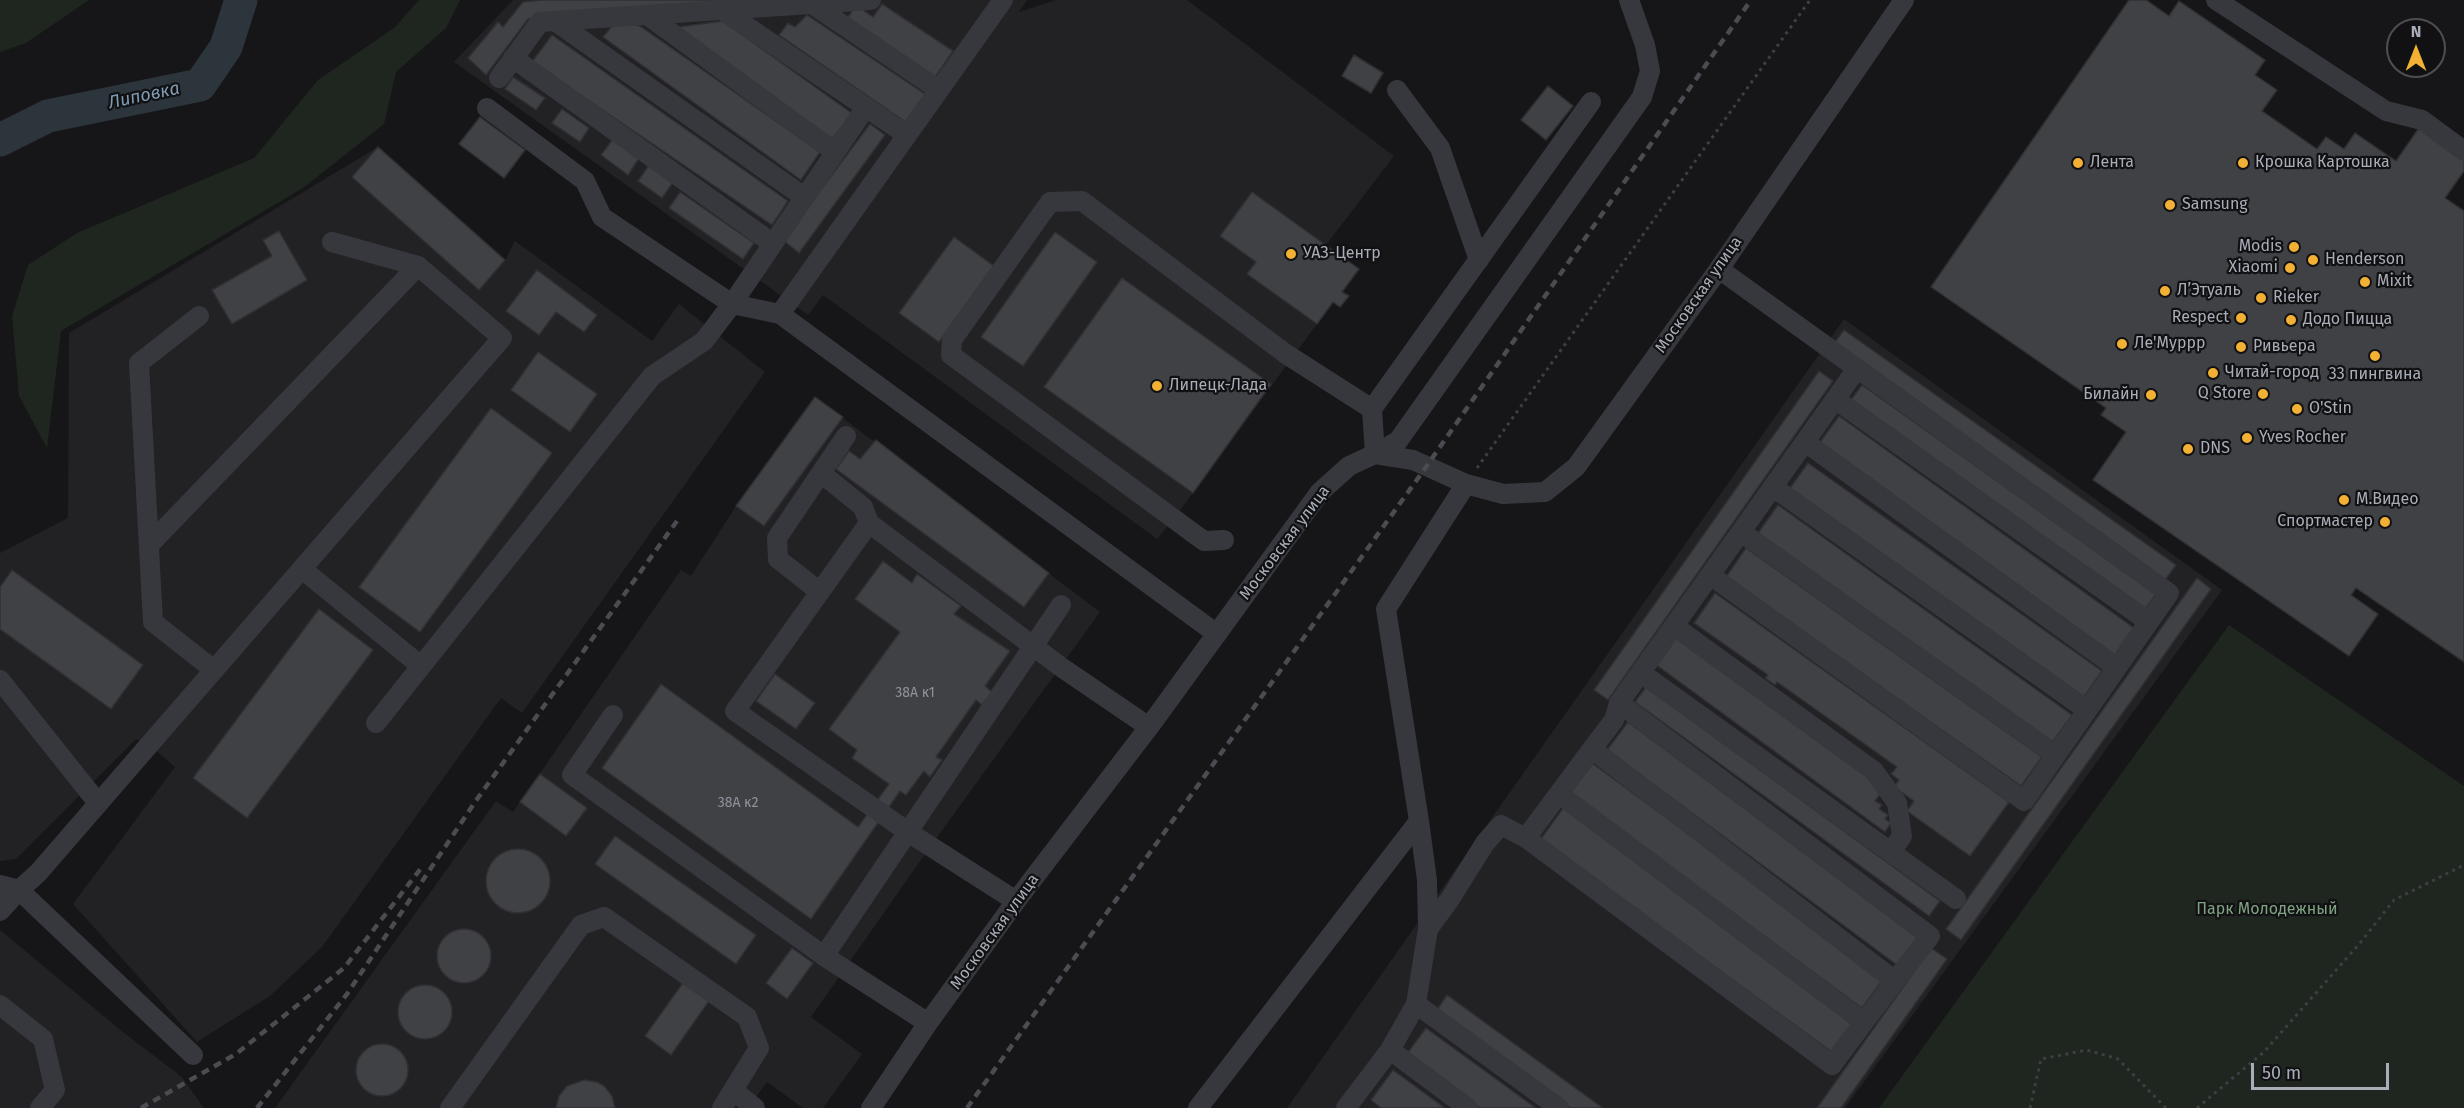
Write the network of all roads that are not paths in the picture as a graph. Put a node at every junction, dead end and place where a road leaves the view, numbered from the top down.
1 (871, 0) edge
2 (1003, 0) edge
3 (1629, 0) edge
4 (1904, 0) edge
5 (2216, 0) edge
6 (812, 4) junction
7 (724, 11) junction
8 (646, 15) junction
9 (555, 21) junction
10 (513, 58) junction
11 (499, 78) dead end
12 (939, 90) junction
13 (1397, 90) dead end
14 (1591, 102) dead end
15 (866, 107) junction
16 (487, 108) dead end
17 (907, 135) junction
18 (2464, 151) edge
19 (835, 152) junction
20 (804, 196) junction
21 (332, 242) dead end
22 (772, 243) junction
23 (1479, 260) junction
24 (417, 266) junction
25 (1719, 269) junction
26 (732, 304) junction
27 (780, 314) junction
28 (199, 316) dead end
29 (1856, 370) junction
30 (1835, 399) junction
31 (1372, 410) junction
32 (846, 435) dead end
33 (1805, 442) junction
34 (1375, 454) junction
35 (821, 473) junction
36 (1466, 484) junction
37 (1773, 487) junction
38 (869, 523) junction
39 (1741, 532) junction
40 (1224, 540) dead end
41 (149, 545) junction
42 (302, 569) junction
43 (1710, 575) junction
44 (820, 592) junction
45 (1061, 605) dead end
46 (2149, 622) junction
47 (1674, 626) junction
48 (1217, 634) junction
49 (1034, 647) junction
50 (421, 666) junction
51 (2117, 668) junction
52 (214, 670) junction
53 (1641, 673) junction
54 (0, 680) edge
55 (1619, 703) junction
56 (2087, 710) junction
57 (613, 715) dead end
58 (376, 723) dead end
59 (1149, 727) junction
60 (1592, 749) junction
61 (2056, 755) junction
62 (1559, 794) junction
63 (98, 803) junction
64 (1419, 820) junction
65 (908, 832) junction
66 (1526, 838) junction
67 (1891, 852) junction
68 (10, 887) edge
69 (1956, 899) dead end
70 (1016, 902) junction
71 (0, 911) edge
72 (1428, 929) junction
73 (824, 956) junction
74 (1895, 981) junction
75 (1416, 1004) junction
76 (0, 1005) edge
77 (1864, 1022) junction
78 (928, 1023) junction
79 (1390, 1050) junction
80 (193, 1056) dead end
81 (734, 1091) junction
82 (1355, 1105) edge
83 (40, 1108) edge
84 (450, 1108) edge
85 (722, 1108) edge
86 (755, 1108) edge
87 (871, 1108) edge
88 (1198, 1108) edge
89 (1468, 1108) edge
90 (1559, 1108) edge

1 - 6 street
2 - 12 street
3 - 34 street
4 - 25 street, Московская улица
5 - 18 street
6 - 7 street
6 - 12 street
7 - 8 street
7 - 15 street
8 - 9 street
8 - 19 street
9 - 10 street
9 - 20 street
10 - 11 street
10 - 22 street
12 - 17 street
13 - 23 street
14 - 23 street
15 - 17 street
15 - 19 street
16 - 26 street
17 - 27 street
19 - 20 street
20 - 22 street
21 - 24 street
22 - 26 street
23 - 31 street
24 - 41 street
24 - 42 street
25 - 29 street
25 - 36 street, Московская улица
26 - 27 street
26 - 50 street
27 - 48 street
28 - 41 street
29 - 30 street
29 - 46 street
30 - 33 street
30 - 46 street
31 - 34 street
31 - 40 street
32 - 35 street
33 - 37 street
33 - 51 street
34 - 36 street, Московская улица
34 - 48 street, Московская улица
35 - 38 street
35 - 44 street
36 - 64 street
37 - 39 street
37 - 56 street
38 - 44 street
38 - 49 street
39 - 43 street
39 - 61 street
41 - 52 street
42 - 50 street
42 - 52 street
43 - 47 street
43 - 61 street
44 - 65 street
45 - 49 street
46 - 51 street
47 - 53 street
47 - 67 street
48 - 59 street, Московская улица
49 - 59 street
49 - 65 street
50 - 58 street
51 - 56 street
52 - 63 street
53 - 55 street
53 - 67 street
54 - 63 street
55 - 60 street
55 - 74 street
56 - 61 street
57 - 73 street
59 - 70 street, Московская улица
60 - 62 street
60 - 74 street
62 - 66 street
62 - 77 street
63 - 68 street
64 - 72 street
64 - 88 street
65 - 70 street
65 - 73 street
66 - 72 street
66 - 77 street
67 - 69 street
68 - 71 street
68 - 80 street
70 - 78 street, Московская улица
72 - 75 street
73 - 78 street
74 - 77 street
75 - 79 street
75 - 90 street
76 - 83 street
78 - 87 street, Московская улица
79 - 82 street
79 - 89 street
81 - 84 street
81 - 85 street
81 - 86 street

